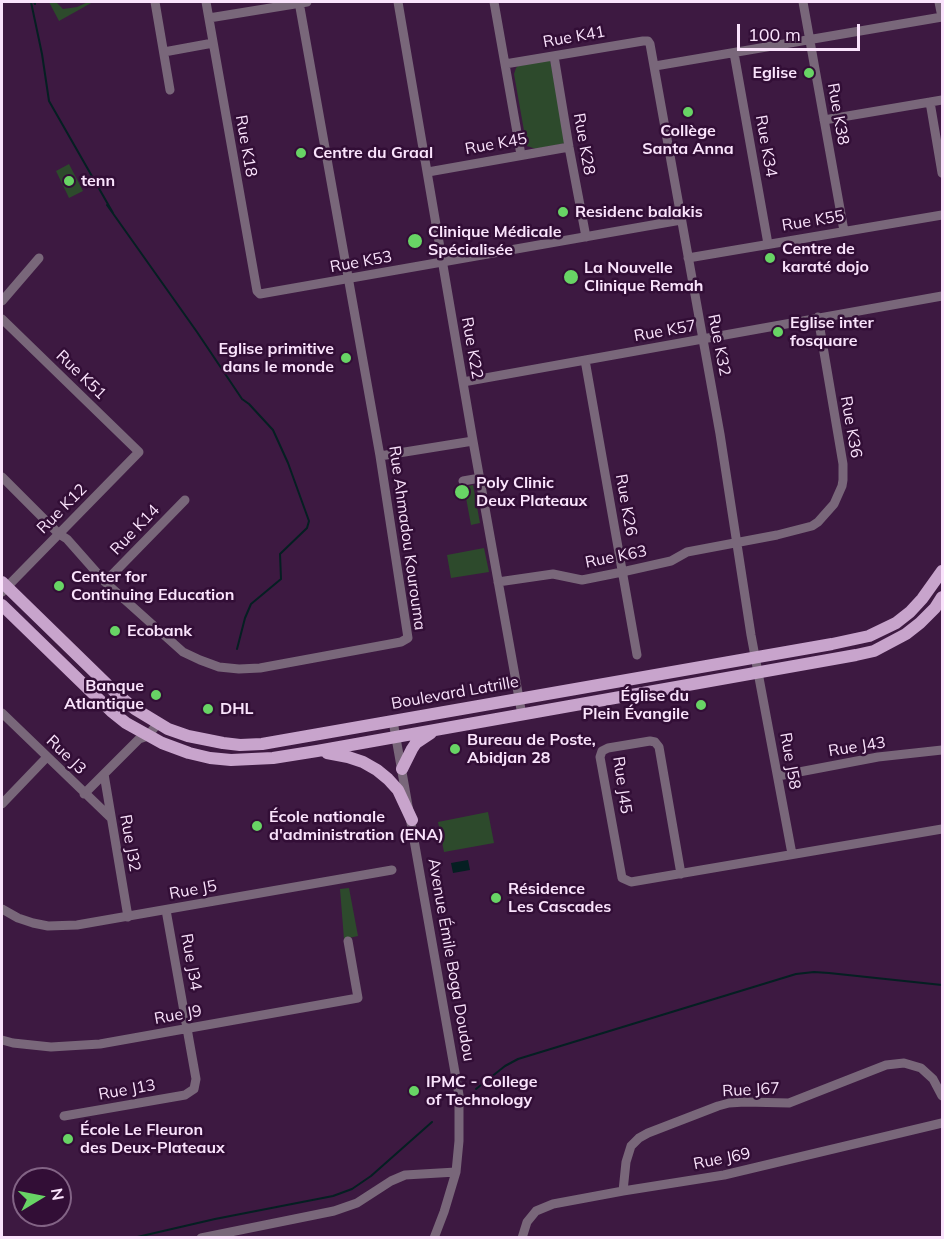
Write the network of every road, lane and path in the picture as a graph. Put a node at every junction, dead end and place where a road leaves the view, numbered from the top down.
1 (155, 2) edge
2 (206, 2) edge
3 (301, 2) edge
4 (398, 2) edge
5 (494, 2) edge
6 (803, 2) edge
7 (939, 2) edge
8 (942, 17) edge
9 (209, 18) junction
10 (810, 40) junction
11 (648, 41) joint
12 (213, 43) junction
13 (164, 52) junction
14 (734, 52) junction
15 (554, 56) junction
16 (505, 64) junction
17 (655, 66) junction
18 (170, 90) dead end
19 (942, 100) edge
20 (930, 102) junction
21 (824, 120) junction
22 (569, 147) junction
23 (521, 154) junction
24 (428, 172) junction
25 (942, 173) edge
26 (942, 214) edge
27 (681, 220) junction
28 (843, 231) junction
29 (586, 237) junction
30 (768, 244) junction
31 (39, 258) dead end
32 (688, 258) junction
33 (443, 263) junction
34 (348, 279) junction
35 (260, 294) joint
36 (942, 296) edge
37 (2, 301) edge
38 (818, 317) junction
39 (2, 319) edge
40 (702, 339) junction
41 (585, 360) junction
42 (463, 382) junction
43 (473, 441) junction
44 (140, 452) joint
45 (380, 456) junction
46 (2, 477) edge
47 (480, 478) junction
48 (463, 481) dead end
49 (185, 500) dead end
50 (59, 534) junction
51 (737, 542) junction
52 (942, 571) edge
53 (622, 572) junction
54 (105, 582) junction
55 (498, 582) junction
56 (3, 587) edge
57 (942, 597) edge
58 (2, 605) edge
59 (637, 655) dead end
60 (755, 657) junction
61 (759, 673) junction
62 (519, 698) junction
63 (2, 713) edge
64 (522, 715) junction
65 (152, 721) junction
66 (393, 721) junction
67 (434, 731) junction
68 (142, 735) junction
69 (396, 737) junction
70 (942, 750) edge
71 (317, 751) junction
72 (47, 757) junction
73 (402, 769) junction
74 (104, 774) junction
75 (778, 776) junction
76 (84, 794) junction
77 (2, 804) edge
78 (111, 818) junction
79 (411, 820) junction
80 (942, 829) edge
81 (792, 854) junction
82 (392, 870) dead end
83 (681, 873) junction
84 (2, 909) edge
85 (166, 910) junction
86 (128, 917) junction
87 (348, 940) dead end
88 (188, 1028) junction
89 (2, 1040) edge
90 (194, 1089) joint
91 (942, 1096) edge
92 (64, 1116) dead end
93 (942, 1123) edge
94 (456, 1172) junction
95 (622, 1191) junction
96 (201, 1238) edge
97 (434, 1238) edge
98 (522, 1238) edge

1 - 13 street
2 - 9 street, Rue K18
3 - 9 street
3 - 34 street, Rue Ahmadou Kourouma
4 - 24 street, Rue K22
5 - 16 street
6 - 10 street, Rue K38
7 - 8 street
8 - 10 street
9 - 12 street, Rue K18
10 - 14 street
10 - 21 street, Rue K38
11 - 15 street, Rue K41
11 - 17 street, Rue K32
12 - 13 street
12 - 35 street, Rue K18
13 - 18 street
14 - 17 street
14 - 30 street, Rue K34
15 - 16 street, Rue K41
15 - 22 street, Rue K28
16 - 23 street
17 - 27 street, Rue K32
19 - 20 street
20 - 21 street
20 - 25 street
21 - 28 street, Rue K38
22 - 23 street, Rue K45
22 - 29 street, Rue K28
23 - 24 street, Rue K45
24 - 33 street, Rue K22
26 - 28 street, Rue K55
27 - 29 street, Rue K53
27 - 32 street, Rue K32
28 - 30 street, Rue K55
29 - 33 street, Rue K53
30 - 32 street, Rue K55
31 - 37 street
32 - 40 street, Rue K32
33 - 34 street, Rue K53
33 - 42 street, Rue K22
34 - 35 street, Rue K53
34 - 45 street, Rue Ahmadou Kourouma
36 - 38 street, Rue K57
38 - 40 street, Rue K57
38 - 51 street, Rue K36
39 - 44 street, Rue K51
40 - 41 street, Rue K57
40 - 51 street, Rue K32
41 - 42 street, Rue K57
41 - 53 street, Rue K26
42 - 43 street, Rue K22
43 - 45 street
43 - 47 street, Rue K22
44 - 50 street, Rue K12
45 - 54 street, Rue Ahmadou Kourouma
46 - 50 street, Rue Ahmadou Kourouma
47 - 48 street
47 - 55 street, Rue K22
49 - 54 street, Rue K14
50 - 54 street, Rue Ahmadou Kourouma
50 - 56 street, Rue K12
51 - 53 street, Rue K63
51 - 60 street, Rue K32
52 - 60 main road, Boulevard Latrille
53 - 55 street, Rue K63
53 - 59 street, Rue K26
55 - 62 street, Rue K22
56 - 65 main road, Boulevard Latrille
57 - 61 main road, Boulevard Latrille
58 - 68 main road, Boulevard Latrille
60 - 61 street, Rue J58
60 - 62 main road, Boulevard Latrille
61 - 64 main road, Boulevard Latrille
61 - 75 street, Rue J58
62 - 64 street, Rue K22
62 - 66 main road, Boulevard Latrille
63 - 72 street, Rue J3
64 - 67 main road, Boulevard Latrille
65 - 66 main road, Boulevard Latrille
65 - 68 street
66 - 69 street, Avenue Émile Boga Doudou
67 - 69 main road, Boulevard Latrille
67 - 73 main road
68 - 71 main road, Boulevard Latrille
68 - 74 street
69 - 71 main road, Boulevard Latrille
69 - 73 street, Avenue Émile Boga Doudou
70 - 75 street, Rue J43
71 - 79 main road
72 - 76 street, Rue J3
72 - 77 street
73 - 79 street, Avenue Émile Boga Doudou
74 - 76 street
74 - 78 street, Rue J32
75 - 81 street, Rue J58
76 - 78 street, Rue J3
78 - 86 street, Rue J32
79 - 94 street, Avenue Émile Boga Doudou
80 - 81 street, Rue J45
81 - 83 street, Rue J45
82 - 85 street, Rue J5
83 - 83 street, Rue J45
84 - 86 street, Rue J5
85 - 86 street, Rue J5
85 - 88 street, Rue J34
87 - 88 street, Rue J9
88 - 89 street, Rue J9
88 - 90 street, Rue J34
90 - 92 street, Rue J13
91 - 95 street, Rue J67
93 - 95 street, Rue J69
94 - 96 street
94 - 97 street, Avenue Émile Boga Doudou
95 - 98 street, Rue J69

